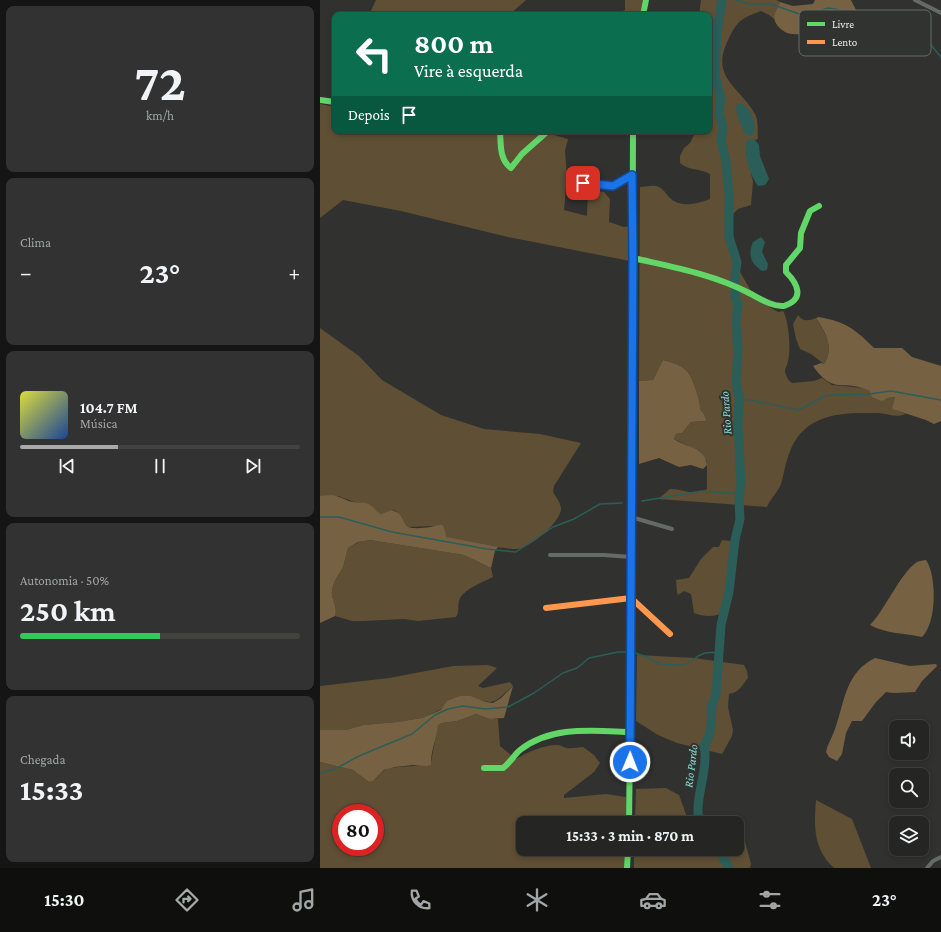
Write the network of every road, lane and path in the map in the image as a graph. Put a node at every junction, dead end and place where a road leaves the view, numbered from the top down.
1 (646, 0) edge
2 (915, 0) edge
3 (644, 12) edge
4 (941, 14) edge
5 (320, 100) edge
6 (332, 102) edge
7 (500, 134) edge
8 (545, 134) edge
9 (632, 134) edge
10 (632, 175) junction
11 (574, 182) dead end
12 (819, 206) dead end
13 (633, 258) junction
14 (631, 516) junction
15 (672, 529) dead end
16 (550, 554) dead end
17 (631, 557) junction
18 (631, 598) junction
19 (546, 608) dead end
20 (670, 634) dead end
21 (631, 732) junction
22 (484, 768) dead end
23 (629, 816) edge
24 (628, 856) edge
25 (941, 857) edge
26 (627, 868) edge
27 (927, 868) edge

1 - 3 main road
2 - 4 street
5 - 6 main road
7 - 8 main road
9 - 10 main road
10 - 11 street
10 - 13 main road
12 - 13 main road
13 - 14 main road
14 - 15 street
14 - 17 main road
16 - 17 street
17 - 18 main road
18 - 19 main road
18 - 20 main road
18 - 21 main road
21 - 22 main road
21 - 23 main road
24 - 26 main road
25 - 27 street

